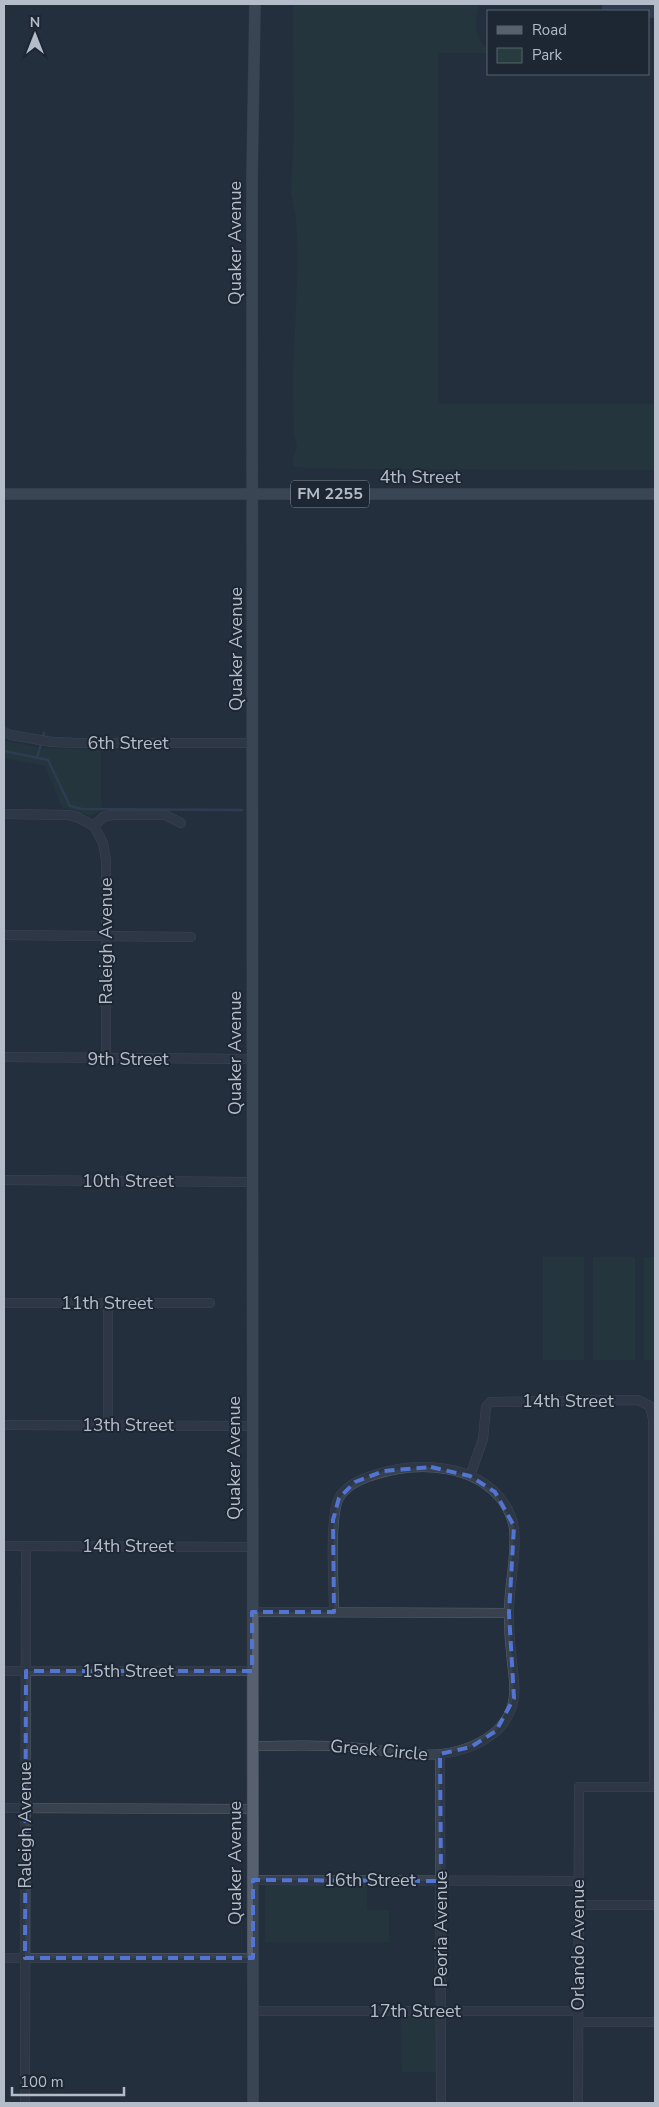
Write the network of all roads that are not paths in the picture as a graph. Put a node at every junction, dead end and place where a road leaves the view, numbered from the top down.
1 (255, 4) edge
2 (4, 494) edge
3 (253, 494) junction
4 (655, 494) edge
5 (4, 732) edge
6 (253, 743) junction
7 (4, 814) edge
8 (181, 823) dead end
9 (94, 826) junction
10 (4, 936) edge
11 (107, 937) junction
12 (190, 937) dead end
13 (4, 1057) edge
14 (106, 1059) junction
15 (252, 1059) junction
16 (4, 1180) edge
17 (252, 1182) junction
18 (4, 1303) edge
19 (108, 1303) junction
20 (210, 1303) dead end
21 (4, 1425) edge
22 (108, 1425) junction
23 (252, 1426) junction
24 (470, 1476) junction
25 (4, 1546) edge
26 (26, 1546) junction
27 (252, 1547) junction
28 (252, 1612) junction
29 (334, 1612) junction
30 (509, 1613) junction
31 (4, 1671) edge
32 (26, 1671) junction
33 (252, 1671) junction
34 (252, 1746) junction
35 (440, 1754) junction
36 (654, 1787) edge
37 (4, 1808) edge
38 (25, 1808) junction
39 (253, 1809) junction
40 (253, 1880) junction
41 (441, 1880) junction
42 (578, 1881) junction
43 (578, 1905) junction
44 (655, 1905) edge
45 (4, 1958) edge
46 (25, 1958) junction
47 (252, 1958) junction
48 (252, 2011) junction
49 (441, 2011) junction
50 (578, 2011) junction
51 (578, 2022) junction
52 (655, 2022) edge
53 (25, 2103) edge
54 (253, 2103) edge
55 (441, 2103) edge
56 (578, 2103) edge

1 - 3 main road, Quaker Avenue
2 - 3 main road, 4th Street / FM 2255
3 - 4 main road, 4th Street / FM 2255
3 - 6 main road, Quaker Avenue
5 - 6 street, 6th Street
6 - 15 main road, Quaker Avenue
7 - 9 street
8 - 9 street
9 - 11 street, Raleigh Avenue
10 - 11 street
11 - 12 street
11 - 14 street, Raleigh Avenue
13 - 14 street, 9th Street
14 - 15 street, 9th Street
15 - 17 main road, Quaker Avenue
16 - 17 street, 10th Street
17 - 23 main road, Quaker Avenue
18 - 19 street, 11th Street
19 - 20 street, 11th Street
19 - 22 street
21 - 22 street, 13th Street
22 - 23 street, 13th Street
23 - 27 main road, Quaker Avenue
24 - 29 street, Greek Circle
24 - 30 street, Greek Circle
24 - 36 street, 14th Street
25 - 26 street, 14th Street
26 - 27 street, 14th Street
26 - 32 street, Raleigh Avenue
27 - 28 main road, Quaker Avenue
28 - 29 street
28 - 33 main road, Quaker Avenue
29 - 30 street
30 - 35 street, Greek Circle
31 - 32 street, 15th Street
32 - 33 street, 15th Street
32 - 38 street, Raleigh Avenue
33 - 34 main road, Quaker Avenue
34 - 35 street, Greek Circle
34 - 39 main road, Quaker Avenue
35 - 41 street, Peoria Avenue
36 - 42 street, Orlando Avenue
37 - 38 street
38 - 39 street
38 - 46 street, Raleigh Avenue
39 - 40 main road, Quaker Avenue
40 - 41 street, 16th Street
40 - 47 main road, Quaker Avenue
41 - 42 street, 16th Street
41 - 49 street, Peoria Avenue
42 - 43 street, Orlando Avenue
43 - 44 street
43 - 50 street, Orlando Avenue
45 - 46 street
46 - 47 street
46 - 53 street, Raleigh Avenue
47 - 48 main road, Quaker Avenue
48 - 49 street, 17th Street
48 - 54 main road, Quaker Avenue
49 - 50 street, 17th Street
49 - 55 street, Peoria Avenue
50 - 51 street, Orlando Avenue
51 - 52 street
51 - 56 street, Orlando Avenue

